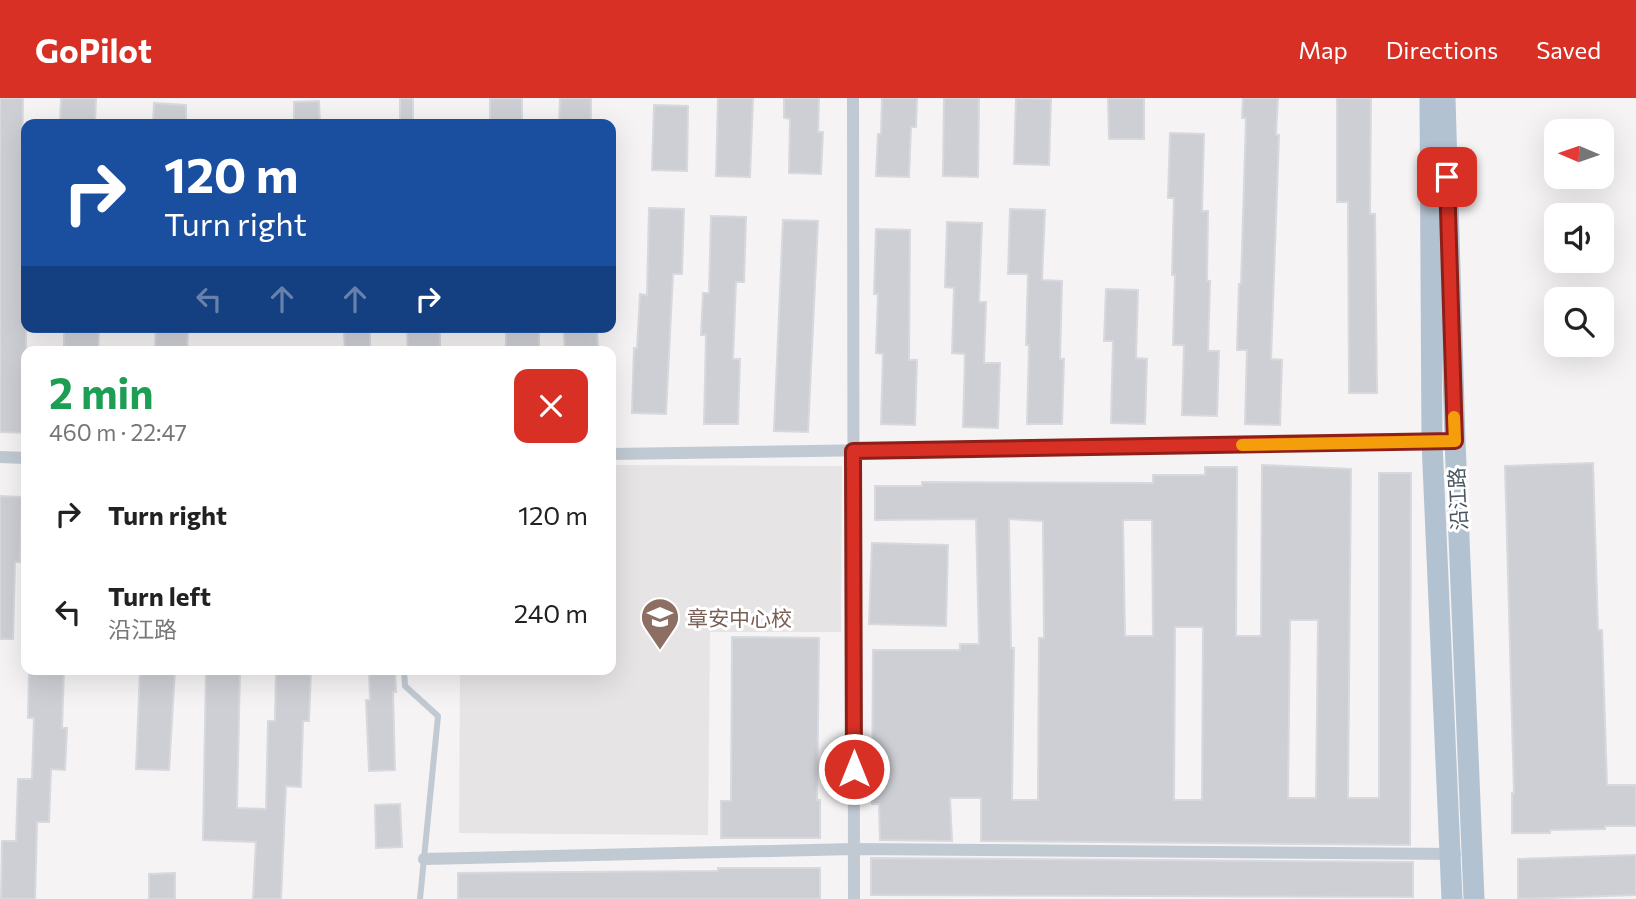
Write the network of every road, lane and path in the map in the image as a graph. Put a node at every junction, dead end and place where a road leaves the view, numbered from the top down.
1 (853, 98) edge
2 (1430, 98) edge
3 (1445, 98) edge
4 (1455, 441) junction
5 (1432, 442) junction
6 (853, 451) junction
7 (616, 454) edge
8 (0, 457) edge
9 (21, 458) edge
10 (404, 675) edge
11 (854, 849) junction
12 (1450, 854) junction
13 (1473, 854) junction
14 (424, 859) junction
15 (420, 899) edge
16 (854, 899) edge
17 (1452, 899) edge
18 (1474, 899) edge

1 - 6 street
2 - 5 main road, 沿江路
3 - 4 main road, 沿江路
4 - 5 street
4 - 13 main road, 沿江路
5 - 6 street
5 - 12 main road, 沿江路
6 - 7 street
6 - 11 street
8 - 9 street
10 - 14 lane
11 - 12 street
11 - 14 street
11 - 16 street
12 - 13 street
12 - 17 main road, 沿江路
13 - 18 main road, 沿江路
14 - 15 lane

